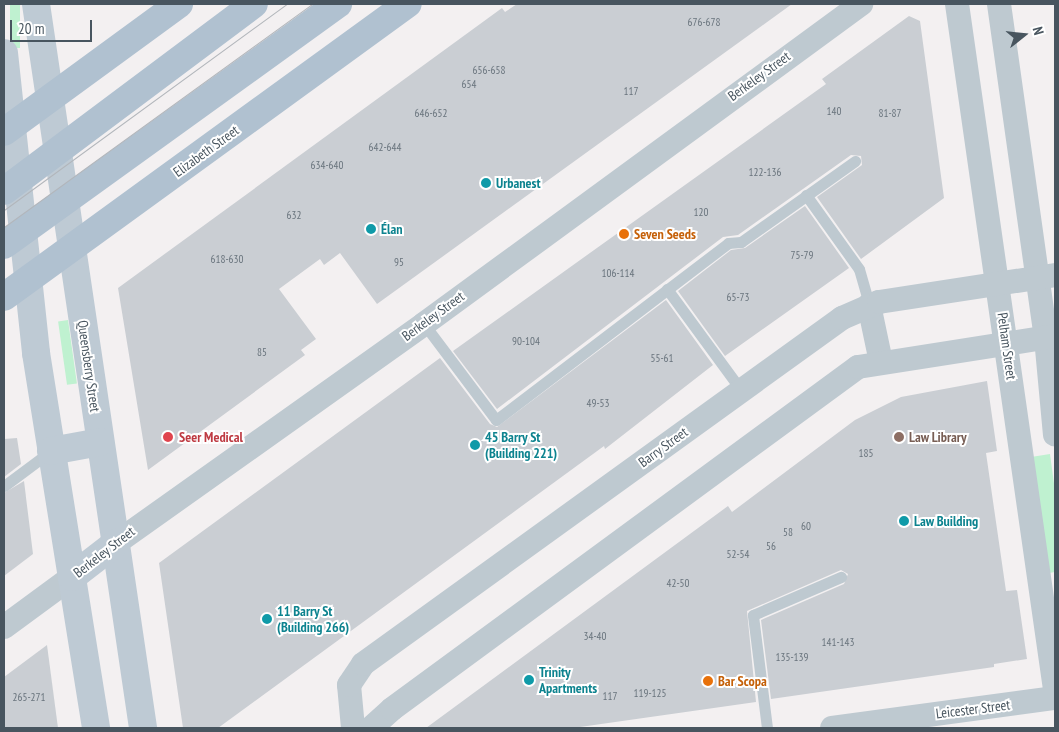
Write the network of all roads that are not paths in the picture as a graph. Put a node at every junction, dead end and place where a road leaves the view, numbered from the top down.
1 (36, 4) edge
2 (179, 4) edge
3 (254, 4) edge
4 (338, 4) edge
5 (408, 4) edge
6 (861, 4) edge
7 (957, 4) edge
8 (999, 4) edge
9 (4, 53) edge
10 (51, 97) junction
11 (8, 129) edge
12 (59, 148) junction
13 (855, 161) dead end
14 (11, 185) edge
15 (806, 195) junction
16 (67, 202) junction
17 (14, 238) edge
18 (73, 246) junction
19 (1046, 276) edge
20 (28, 278) junction
21 (998, 283) junction
22 (667, 289) junction
23 (4, 297) edge
24 (869, 305) junction
25 (424, 324) junction
26 (1051, 337) edge
27 (1007, 343) junction
28 (881, 362) junction
29 (741, 390) junction
30 (1055, 434) edge
31 (100, 442) junction
32 (51, 452) junction
33 (4, 486) edge
34 (116, 543) junction
35 (72, 577) junction
36 (841, 577) dead end
37 (4, 627) edge
38 (1055, 689) edge
39 (1055, 698) edge
40 (918, 722) edge
41 (96, 728) edge
42 (143, 728) edge
43 (353, 728) edge
44 (371, 728) edge
45 (767, 728) edge
46 (832, 728) edge

1 - 10 main road, Queensberry Street
2 - 10 main road
3 - 12 main road
4 - 16 main road
5 - 18 main road, Elizabeth Street
6 - 25 street, Berkeley Street
7 - 21 street, Pelham Street
8 - 19 street
9 - 11 main road
10 - 11 main road
10 - 12 main road, Queensberry Street
11 - 14 main road
12 - 14 main road
12 - 16 main road, Queensberry Street
13 - 15 lane
14 - 17 main road
15 - 22 lane
15 - 24 lane
16 - 17 main road
16 - 18 main road, Queensberry Street
17 - 20 main road
18 - 20 main road, Elizabeth Street
18 - 31 main road, Queensberry Street
19 - 21 street, Barry Street
19 - 26 street
20 - 23 main road, Elizabeth Street
20 - 32 main road
21 - 24 street, Barry Street
21 - 27 street, Pelham Street
22 - 25 lane
22 - 29 lane
24 - 28 street
24 - 29 street, Barry Street
25 - 34 street, Berkeley Street
26 - 27 street
26 - 30 street
27 - 28 street
27 - 38 street, Pelham Street
28 - 44 street
29 - 43 street, Barry Street
31 - 32 main road
31 - 34 main road, Queensberry Street
32 - 33 lane
32 - 35 main road
34 - 35 main road, Berkeley Street
34 - 42 main road, Queensberry Street
35 - 37 street, Berkeley Street
35 - 41 main road
36 - 45 lane
39 - 40 street, Leicester Street
40 - 46 street, Leicester Street

